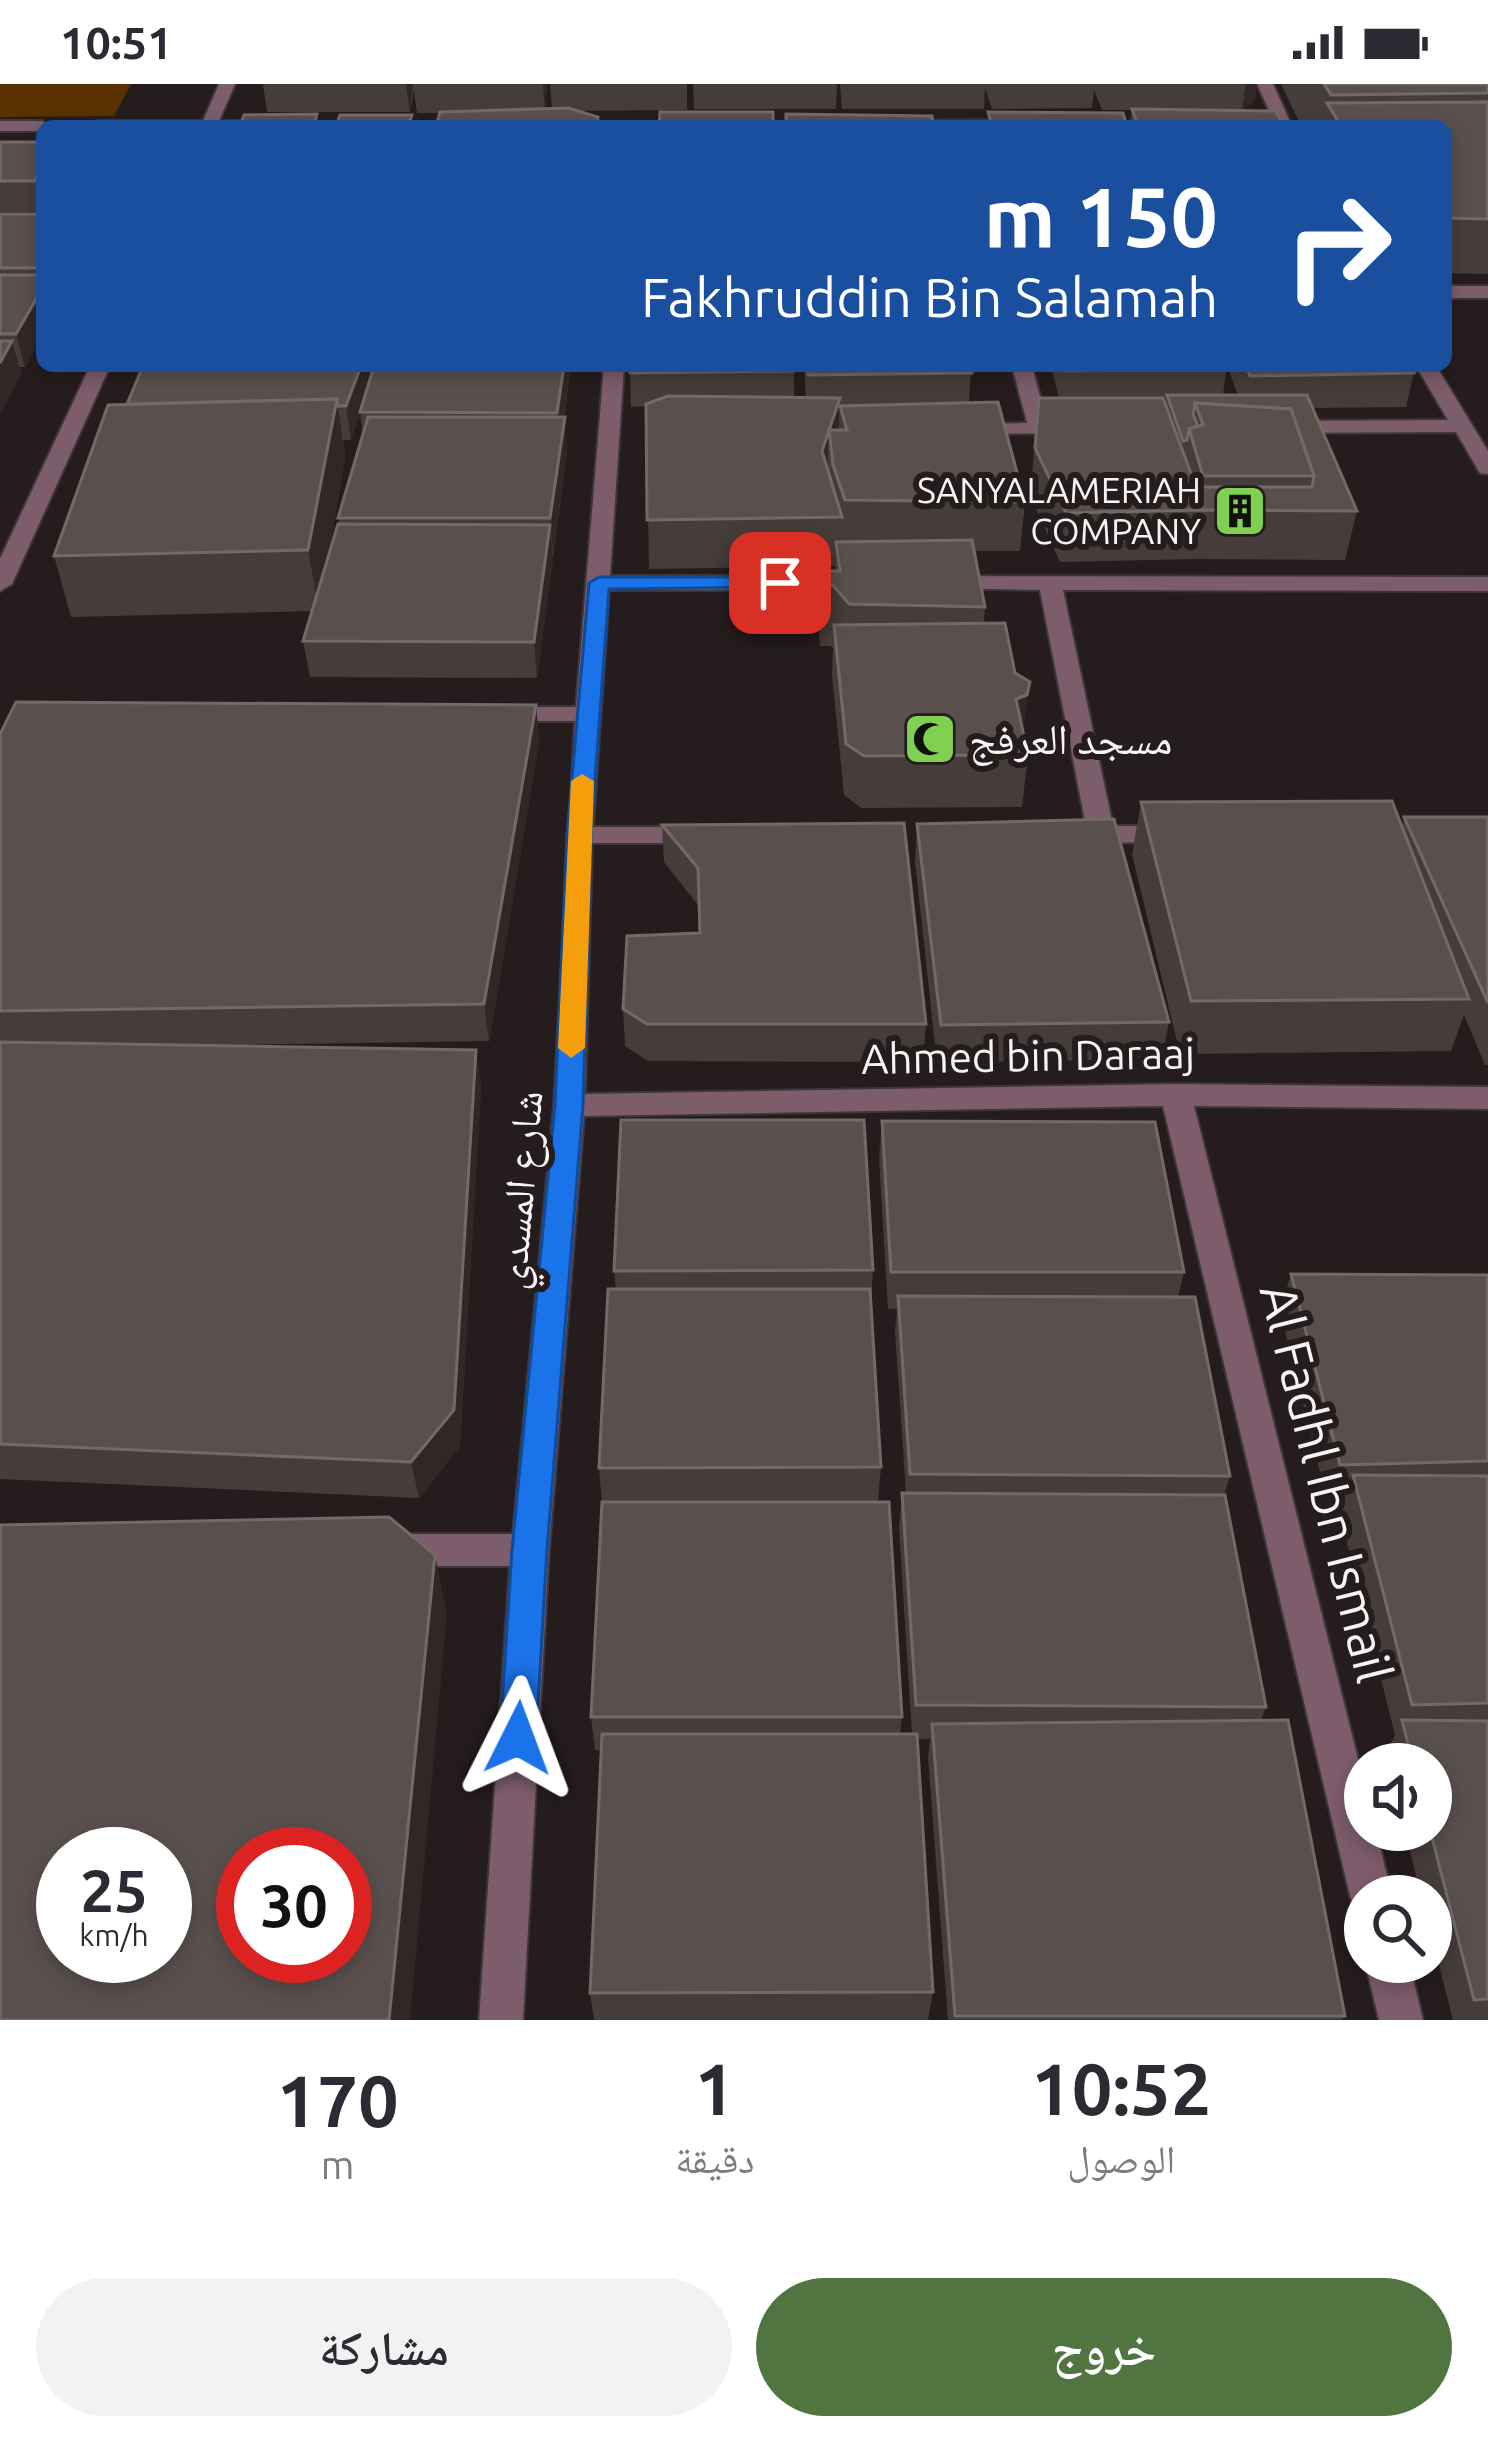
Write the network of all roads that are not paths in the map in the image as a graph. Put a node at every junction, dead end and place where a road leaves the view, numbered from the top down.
1 (226, 84) edge
2 (1264, 84) edge
3 (211, 120) edge
4 (1281, 120) edge
5 (0, 126) edge
6 (36, 126) edge
7 (1452, 292) edge
8 (1488, 292) edge
9 (97, 372) edge
10 (615, 372) edge
11 (1024, 372) edge
12 (1430, 372) edge
13 (1463, 426) junction
14 (1251, 428) edge
15 (1086, 429) edge
16 (943, 430) edge
17 (1039, 430) junction
18 (1488, 468) edge
19 (599, 583) junction
20 (1050, 583) junction
21 (0, 584) edge
22 (1488, 584) edge
23 (587, 714) junction
24 (470, 715) edge
25 (1214, 834) edge
26 (579, 835) junction
27 (721, 835) edge
28 (1053, 835) edge
29 (1100, 835) junction
30 (1176, 1095) junction
31 (1488, 1098) edge
32 (569, 1105) junction
33 (530, 1550) junction
34 (345, 1551) edge
35 (1365, 1875) edge
36 (1392, 1983) edge
37 (501, 2020) edge
38 (1401, 2020) edge

1 - 3 street
2 - 4 street
5 - 6 street
7 - 8 street
9 - 21 street
10 - 19 street, شارع المسدي
11 - 17 street
12 - 13 street
13 - 14 street
13 - 18 street
15 - 17 street
16 - 17 street
19 - 20 street
19 - 23 street, شارع المسدي
20 - 22 street
20 - 29 street
23 - 24 street
23 - 26 street, شارع المسدي
25 - 29 street
26 - 27 street
26 - 32 street, شارع المسدي
28 - 29 street
30 - 31 street, Ahmed bin Daraaj
30 - 32 street, Ahmed bin Daraaj
30 - 35 street, Al Fadhl Ibn Ismail
32 - 33 street, شارع المسدي
33 - 34 street
33 - 37 street, شارع المسدي
36 - 38 street

